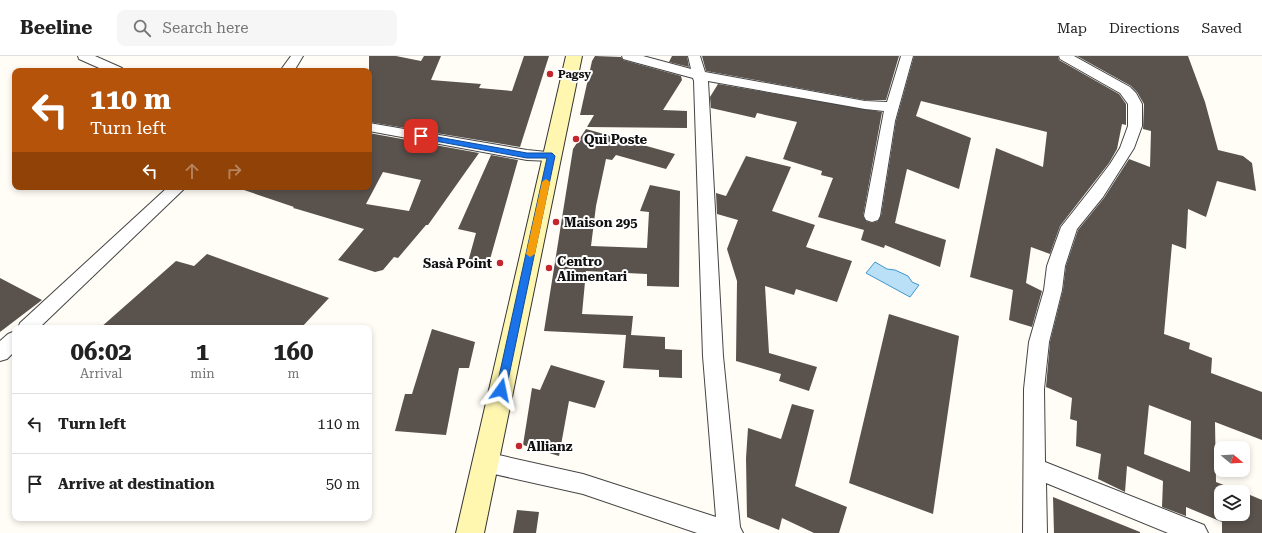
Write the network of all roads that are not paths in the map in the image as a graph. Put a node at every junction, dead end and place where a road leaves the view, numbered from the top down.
1 (84, 56) edge
2 (297, 56) edge
3 (574, 56) edge
4 (628, 56) edge
5 (694, 56) edge
6 (907, 56) edge
7 (1065, 56) edge
8 (110, 68) edge
9 (289, 68) edge
10 (699, 75) junction
11 (891, 107) junction
12 (372, 128) edge
13 (552, 156) junction
14 (175, 190) edge
15 (872, 216) dead end
16 (30, 325) edge
17 (12, 343) edge
18 (0, 353) edge
19 (485, 462) junction
20 (1034, 468) junction
21 (470, 533) edge
22 (730, 533) edge
23 (1035, 533) edge
24 (1196, 533) edge

1 - 8 street
2 - 9 street
3 - 13 street
4 - 10 street
5 - 10 street
6 - 11 street
7 - 20 street
10 - 11 street
10 - 22 street
11 - 15 street
12 - 13 street
13 - 19 street
14 - 16 street
17 - 18 street
19 - 21 street
19 - 22 street
20 - 23 street
20 - 24 street

